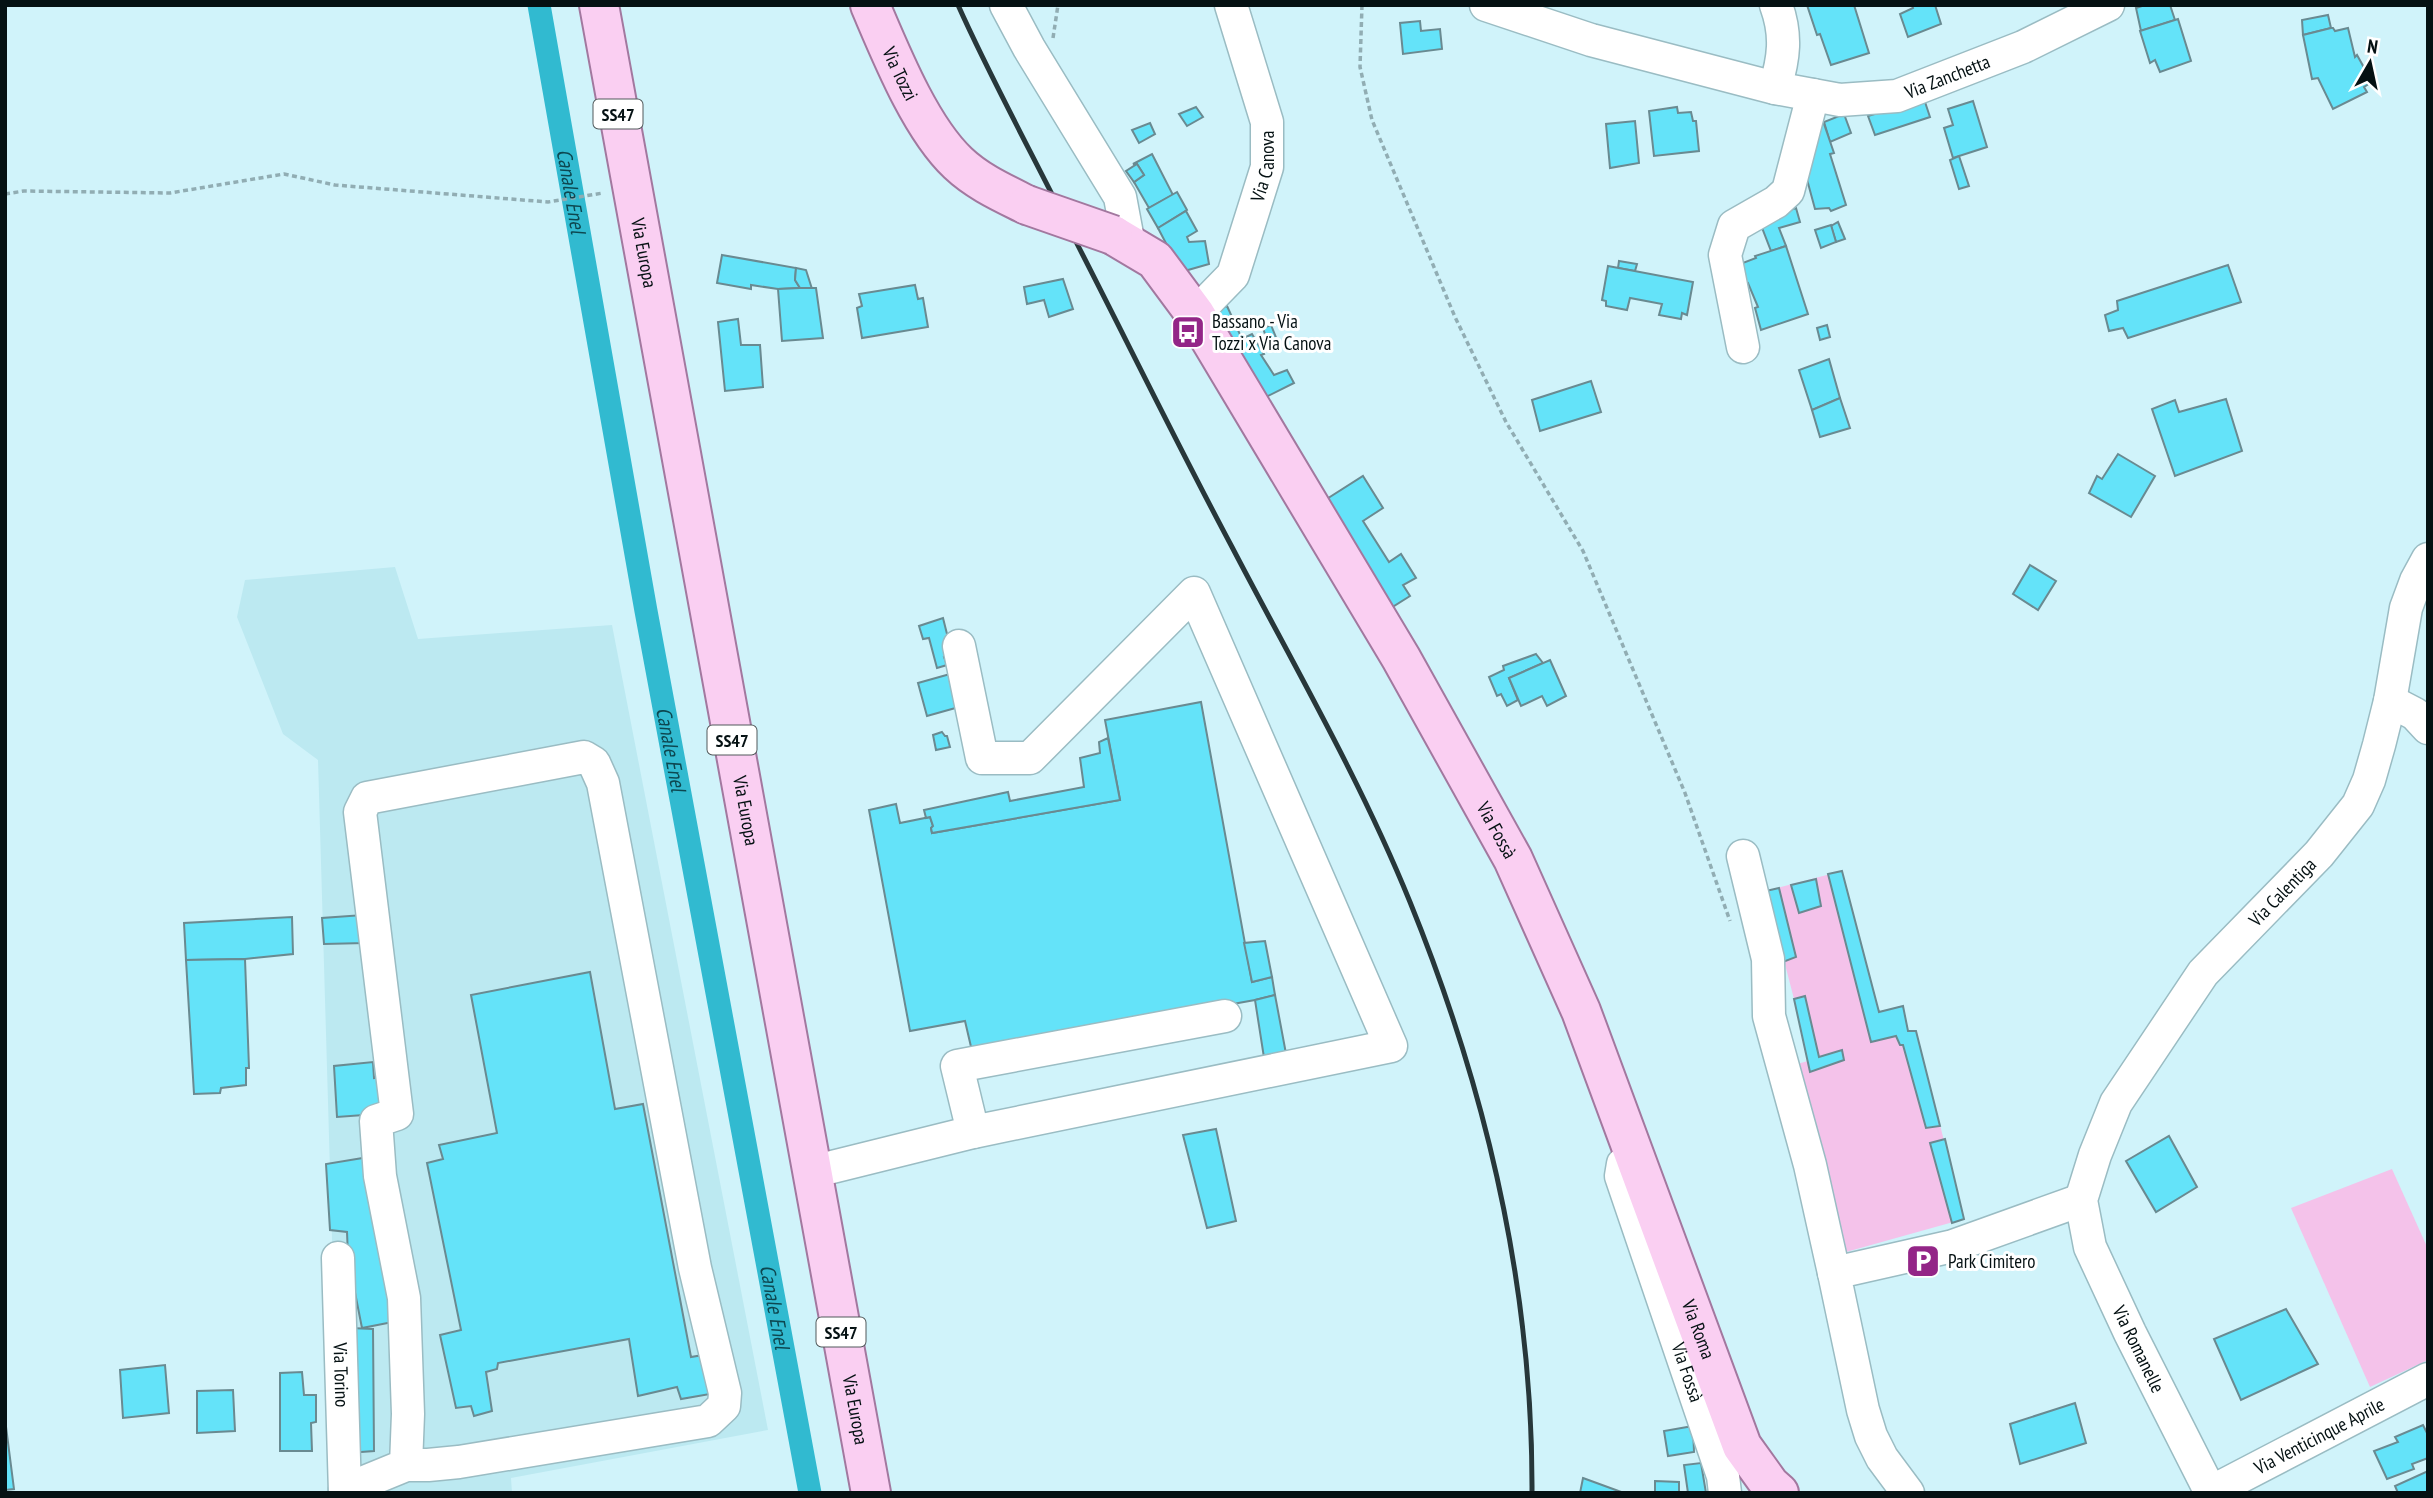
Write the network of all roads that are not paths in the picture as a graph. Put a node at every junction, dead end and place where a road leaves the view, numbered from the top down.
1 (598, 5) edge
2 (870, 5) edge
3 (1006, 5) edge
4 (1231, 5) edge
5 (1486, 5) edge
6 (1776, 5) edge
7 (2108, 5) edge
8 (1775, 88) junction
9 (1813, 95) junction
10 (1027, 205) joint
11 (1121, 240) junction
12 (1195, 314) junction
13 (1743, 346) dead end
14 (2428, 559) edge
15 (959, 646) dead end
16 (2390, 701) junction
17 (2428, 728) edge
18 (1743, 856) dead end
19 (1225, 1016) dead end
20 (973, 1132) junction
21 (1634, 1156) junction
22 (812, 1172) junction
23 (2081, 1200) junction
24 (338, 1258) dead end
25 (1834, 1273) junction
26 (2428, 1379) edge
27 (406, 1465) junction
28 (345, 1491) edge
29 (2211, 1492) edge
30 (871, 1493) edge
31 (1725, 1493) edge
32 (1779, 1493) edge
33 (1908, 1493) edge

1 - 22 main road, Via Europa / SS47
2 - 10 main road, Via Tozzi
3 - 11 street
4 - 12 street, Via Canova
5 - 8 street
6 - 8 street
7 - 9 street, Via Zanchetta
8 - 9 street, Via Zanchetta
9 - 13 street
10 - 11 main road, Via Fossà, bridge
11 - 12 main road, Via Fossà
12 - 21 main road, Via Fossà
14 - 16 street, Via Calentiga
15 - 20 street
16 - 17 street
16 - 23 street, Via Calentiga
18 - 25 street
19 - 20 street
20 - 22 street
21 - 31 street, Via Fossà
21 - 32 main road, Via Roma
22 - 30 main road, Via Europa / SS47
23 - 25 street
23 - 29 street, Via Romanelle
24 - 28 street, Via Torino
25 - 33 street
26 - 29 street, Via Venticinque Aprile
27 - 27 street
27 - 28 street

